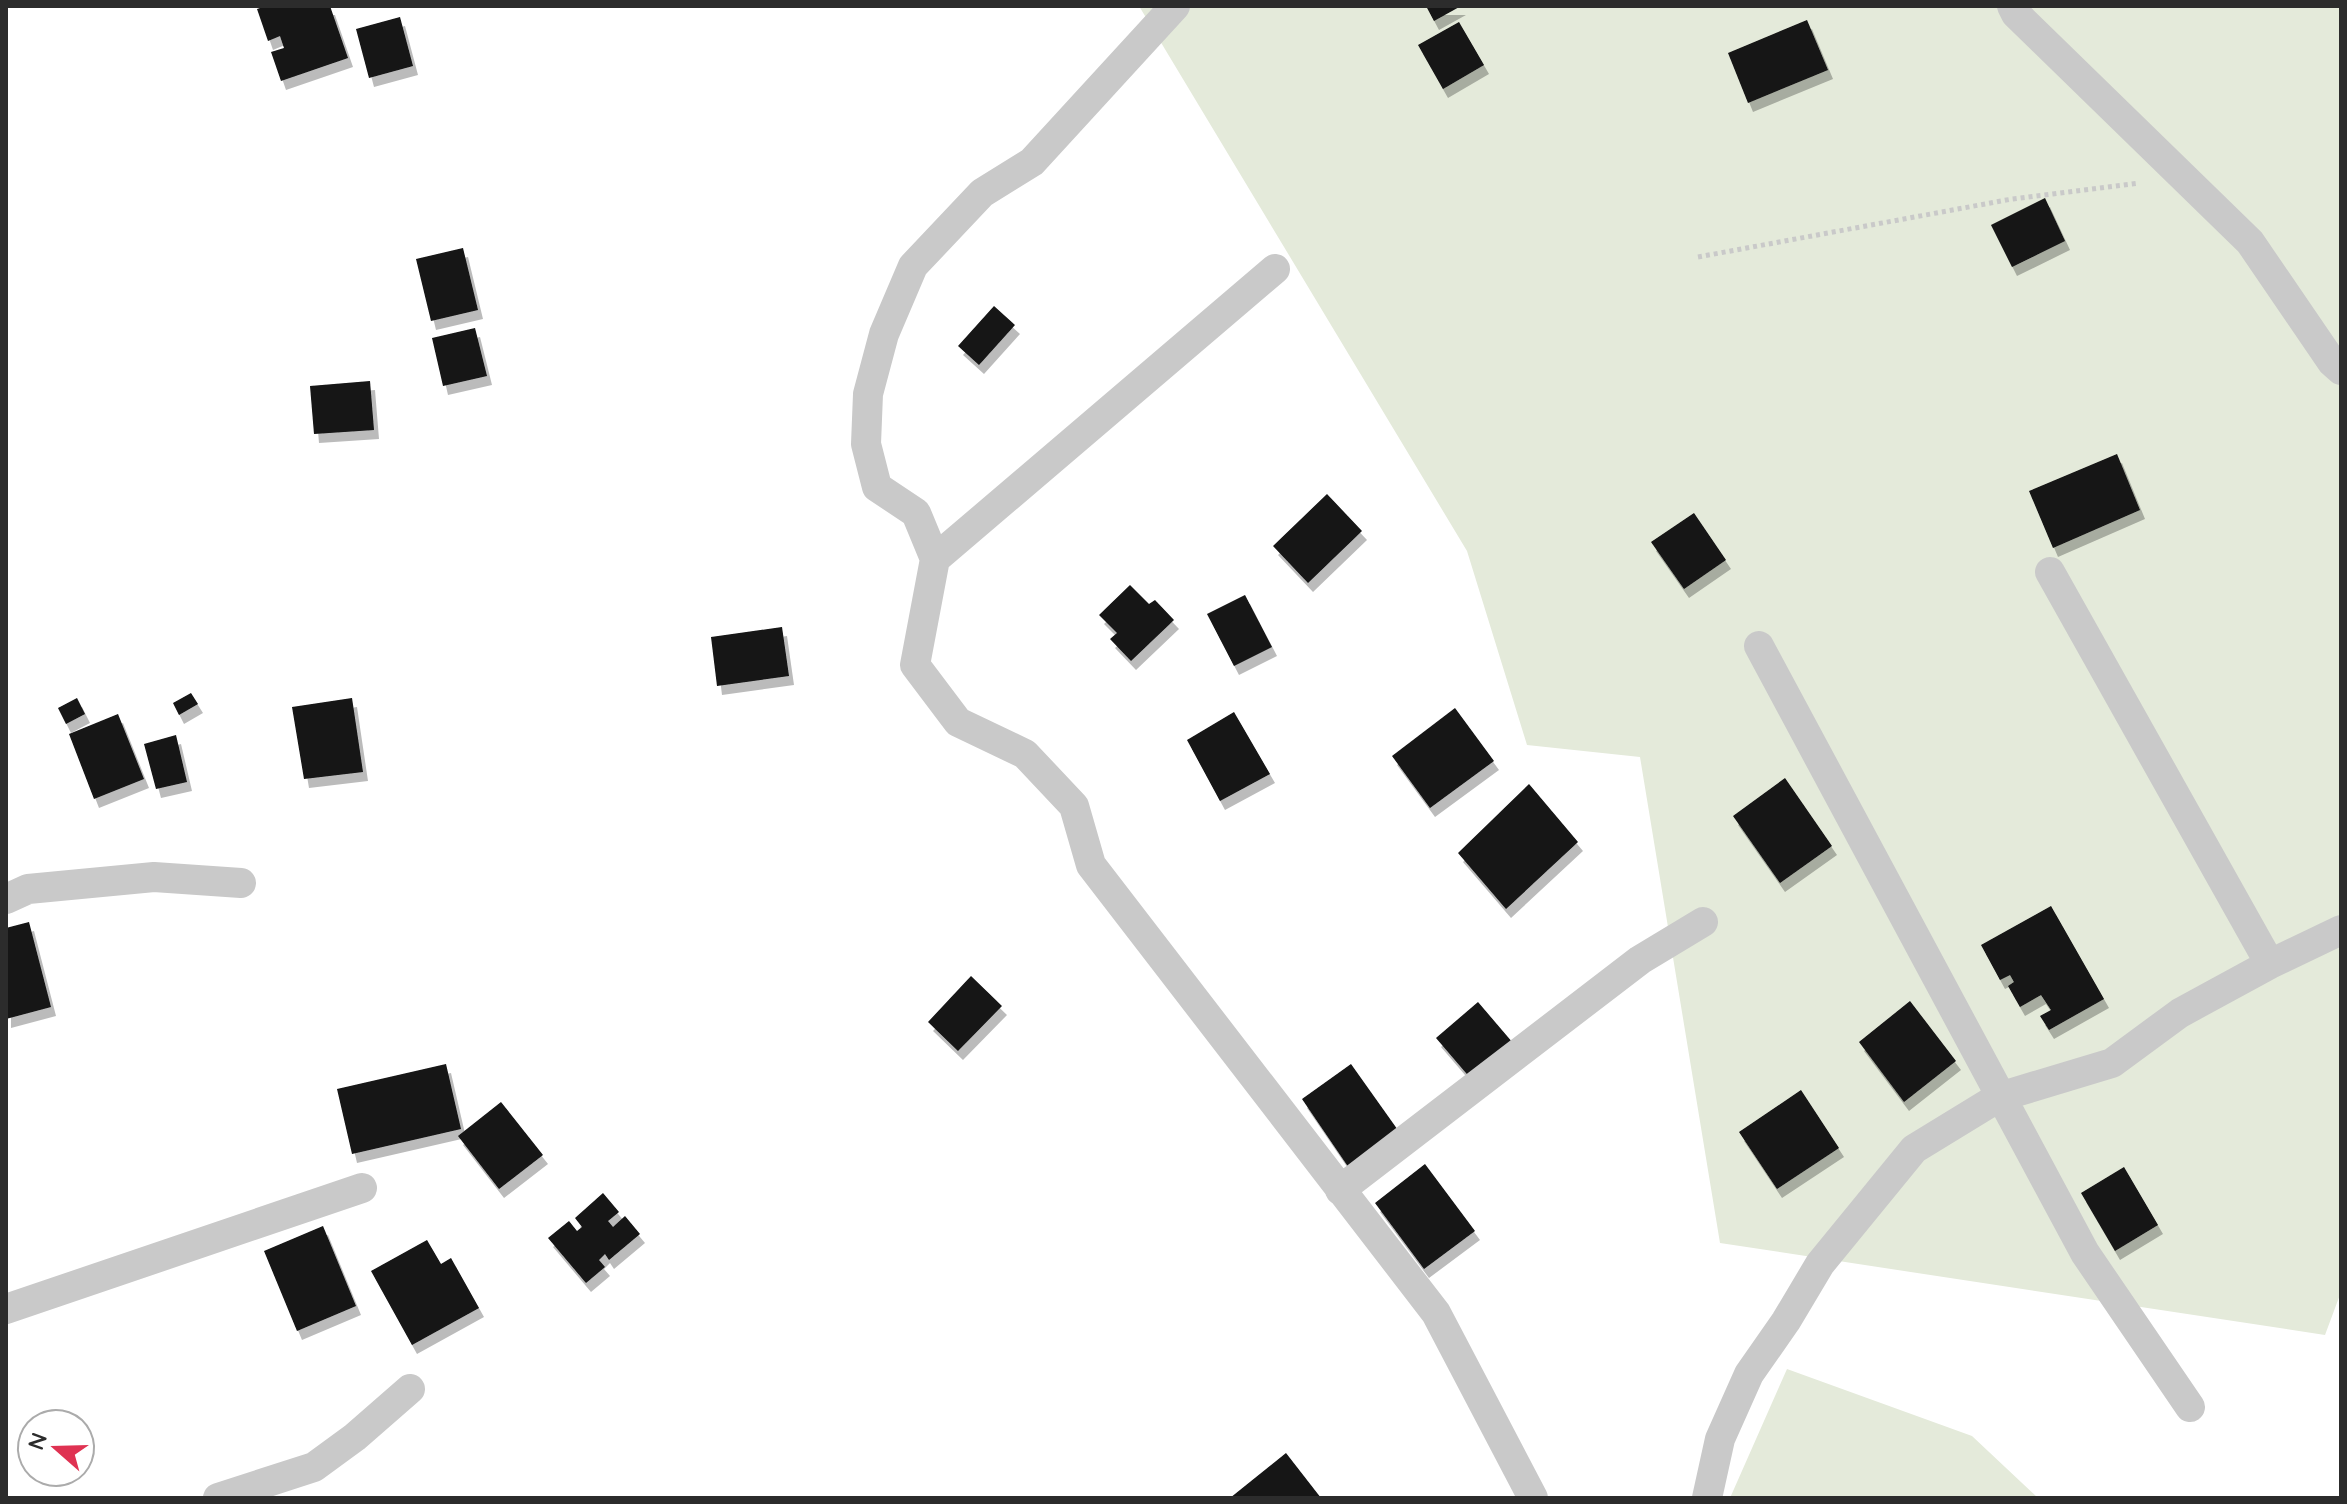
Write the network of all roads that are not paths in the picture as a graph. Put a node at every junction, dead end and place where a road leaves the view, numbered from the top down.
1 (1175, 6) edge
2 (2012, 6) edge
3 (1275, 269) dead end
4 (2341, 370) edge
5 (935, 559) junction
6 (2050, 572) dead end
7 (1759, 646) dead end
8 (241, 883) dead end
9 (6, 899) edge
10 (1703, 922) dead end
11 (2341, 930) edge
12 (2270, 964) junction
13 (1999, 1097) junction
14 (362, 1188) dead end
15 (1340, 1190) junction
16 (6, 1309) edge
17 (410, 1389) dead end
18 (2190, 1407) dead end
19 (218, 1498) edge
20 (1533, 1498) edge
21 (1707, 1498) edge

1 - 5 street
2 - 4 street
3 - 5 street
5 - 15 street
6 - 12 street
7 - 13 street
8 - 9 street
10 - 15 street
11 - 12 street
12 - 13 street
13 - 18 street
13 - 21 street
14 - 16 street
15 - 20 street
17 - 19 street

